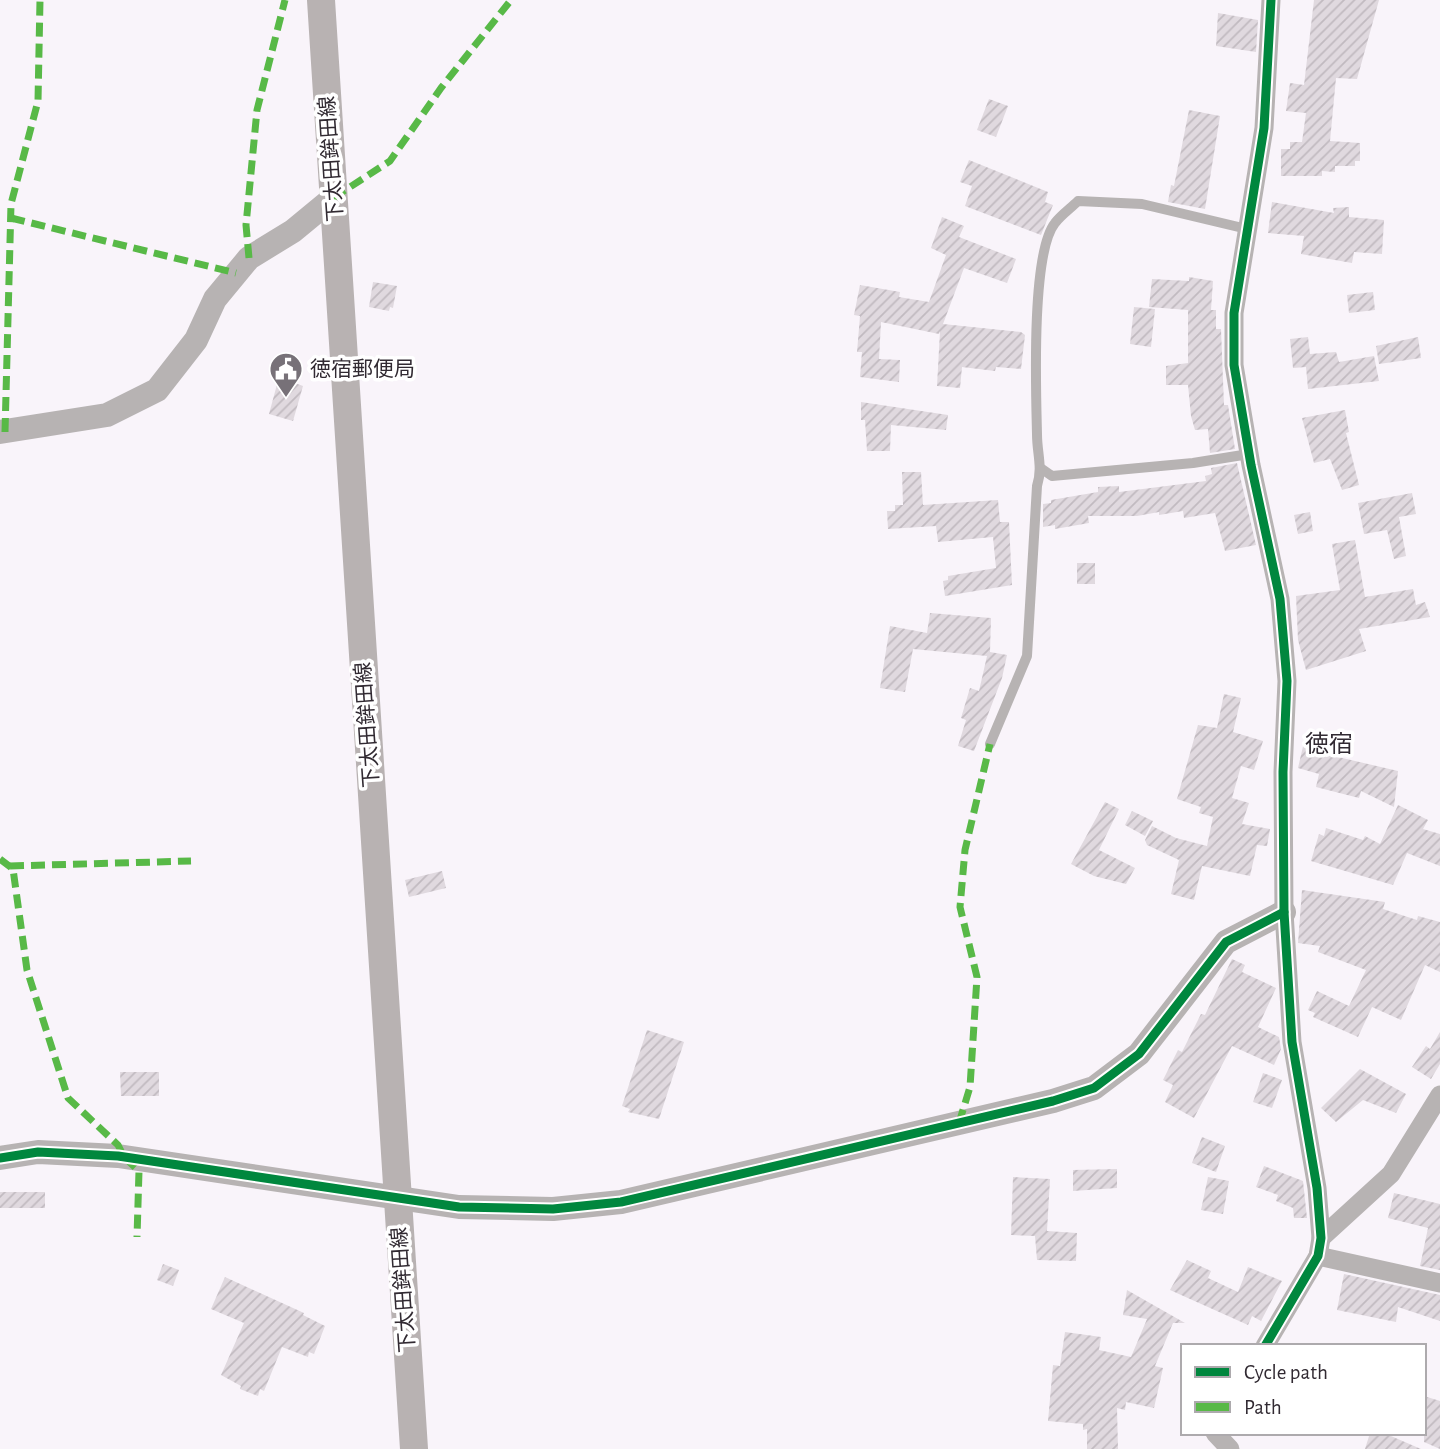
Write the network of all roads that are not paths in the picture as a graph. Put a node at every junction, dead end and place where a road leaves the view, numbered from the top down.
1 (321, 0) edge
2 (1271, 0) edge
3 (333, 198) junction
4 (1247, 229) junction
5 (0, 432) edge
6 (1250, 454) junction
7 (1042, 468) junction
8 (990, 744) dead end
9 (1284, 912) junction
10 (1440, 1095) edge
11 (0, 1158) edge
12 (397, 1196) junction
13 (1320, 1247) junction
14 (1440, 1283) edge
15 (1266, 1344) edge
16 (1215, 1435) edge
17 (414, 1449) edge
18 (1230, 1449) edge

1 - 3 main road, 下太田鉾田線
2 - 4 street
3 - 5 street
3 - 12 main road, 下太田鉾田線
4 - 6 street
4 - 7 lane
6 - 7 lane
6 - 9 street
7 - 8 lane
9 - 12 street
9 - 13 street
10 - 13 street
11 - 12 street
12 - 17 main road, 下太田鉾田線
13 - 14 street
13 - 15 street
16 - 18 street

